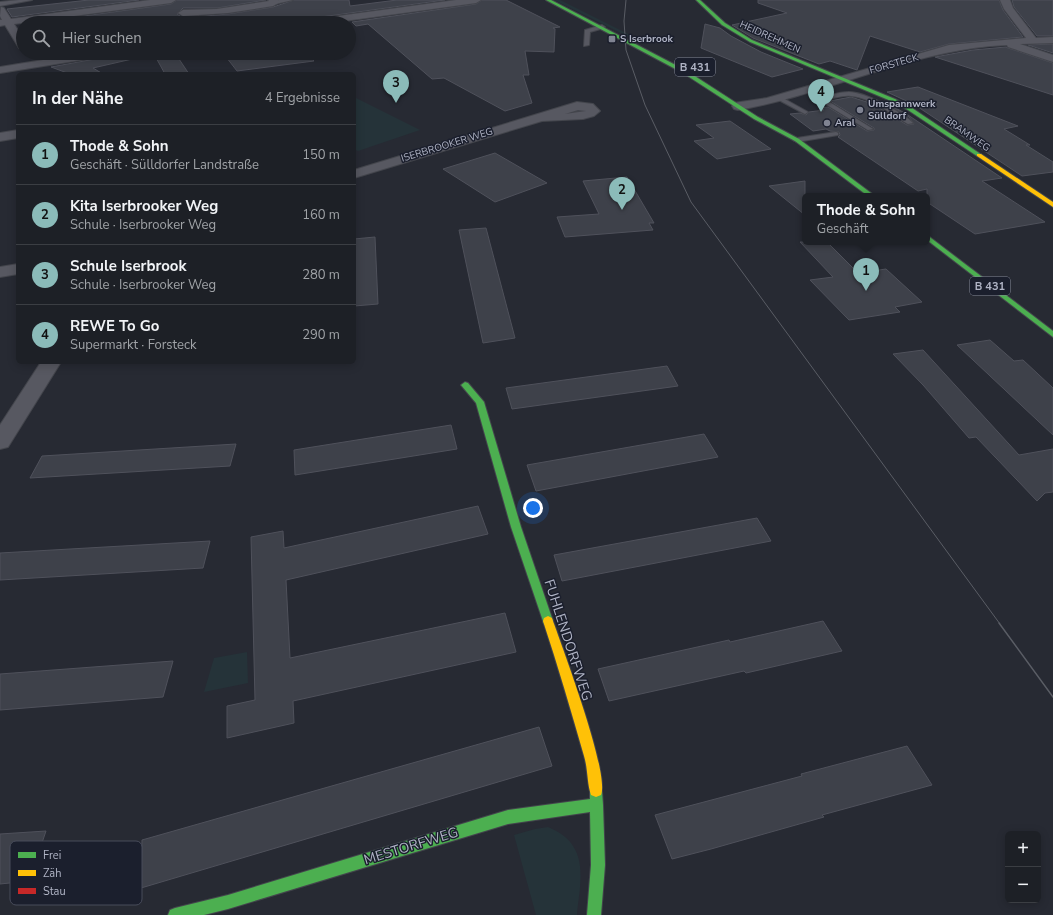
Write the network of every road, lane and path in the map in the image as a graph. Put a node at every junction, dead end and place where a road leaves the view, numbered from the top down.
1 (30, 0) edge
2 (171, 0) edge
3 (291, 0) edge
4 (476, 0) edge
5 (548, 0) edge
6 (566, 0) edge
7 (698, 0) edge
8 (994, 0) edge
9 (1005, 0) edge
10 (274, 1) edge
11 (0, 4) edge
12 (0, 9) edge
13 (183, 13) dead end
14 (50, 16) edge
15 (356, 17) edge
16 (16, 20) edge
17 (603, 21) junction
18 (4, 22) edge
19 (16, 37) edge
20 (1033, 40) junction
21 (1053, 40) edge
22 (1004, 42) junction
23 (586, 45) dead end
24 (678, 58) dead end
25 (1053, 59) edge
26 (30, 60) edge
27 (75, 60) edge
28 (697, 68) dead end
29 (35, 69) edge
30 (0, 70) edge
31 (843, 80) junction
32 (806, 90) junction
33 (779, 98) junction
34 (821, 99) junction
35 (739, 101) junction
36 (754, 104) junction
37 (805, 112) dead end
38 (541, 117) dead end
39 (910, 123) dead end
40 (870, 129) dead end
41 (820, 130) dead end
42 (16, 134) edge
43 (0, 137) edge
44 (797, 140) junction
45 (356, 173) edge
46 (868, 193) edge
47 (1053, 205) edge
48 (930, 240) edge
49 (16, 269) edge
50 (0, 272) edge
51 (1053, 335) edge
52 (50, 364) edge
53 (465, 385) dead end
54 (0, 442) edge
55 (597, 805) junction
56 (228, 908) edge
57 (175, 915) edge
58 (594, 915) edge

1 - 11 lane
2 - 14 street
3 - 10 lane
4 - 15 street
5 - 17 street, B 431
6 - 17 street, B 431
7 - 31 street, HEIDREHMEN
8 - 9 street
9 - 20 street
10 - 13 street
12 - 18 street
16 - 18 street
17 - 23 lane
17 - 35 street, B 431
18 - 19 street
20 - 21 street, FORSTECK
20 - 22 street, FORSTECK
22 - 25 street
22 - 31 street, FORSTECK
24 - 28 street, B 431
26 - 29 street
27 - 29 street
29 - 30 street
31 - 32 street, FORSTECK
31 - 47 street, BRAMWEG
32 - 33 street, FORSTECK
32 - 34 lane
33 - 36 street, FORSTECK
33 - 37 lane
34 - 39 lane
34 - 40 lane
35 - 36 street, FORSTECK
35 - 44 street, B 431
36 - 44 street, B 431
38 - 45 street, ISERBROOKER WEG
41 - 44 lane
42 - 43 street
44 - 46 street, B 431
48 - 51 street, B 431
49 - 50 street
52 - 54 street
53 - 55 street, FUHLENDORFWEG
55 - 56 street, MESTORFWEG
55 - 58 street, FUHLENDORFWEG
56 - 57 street, MESTORFWEG

